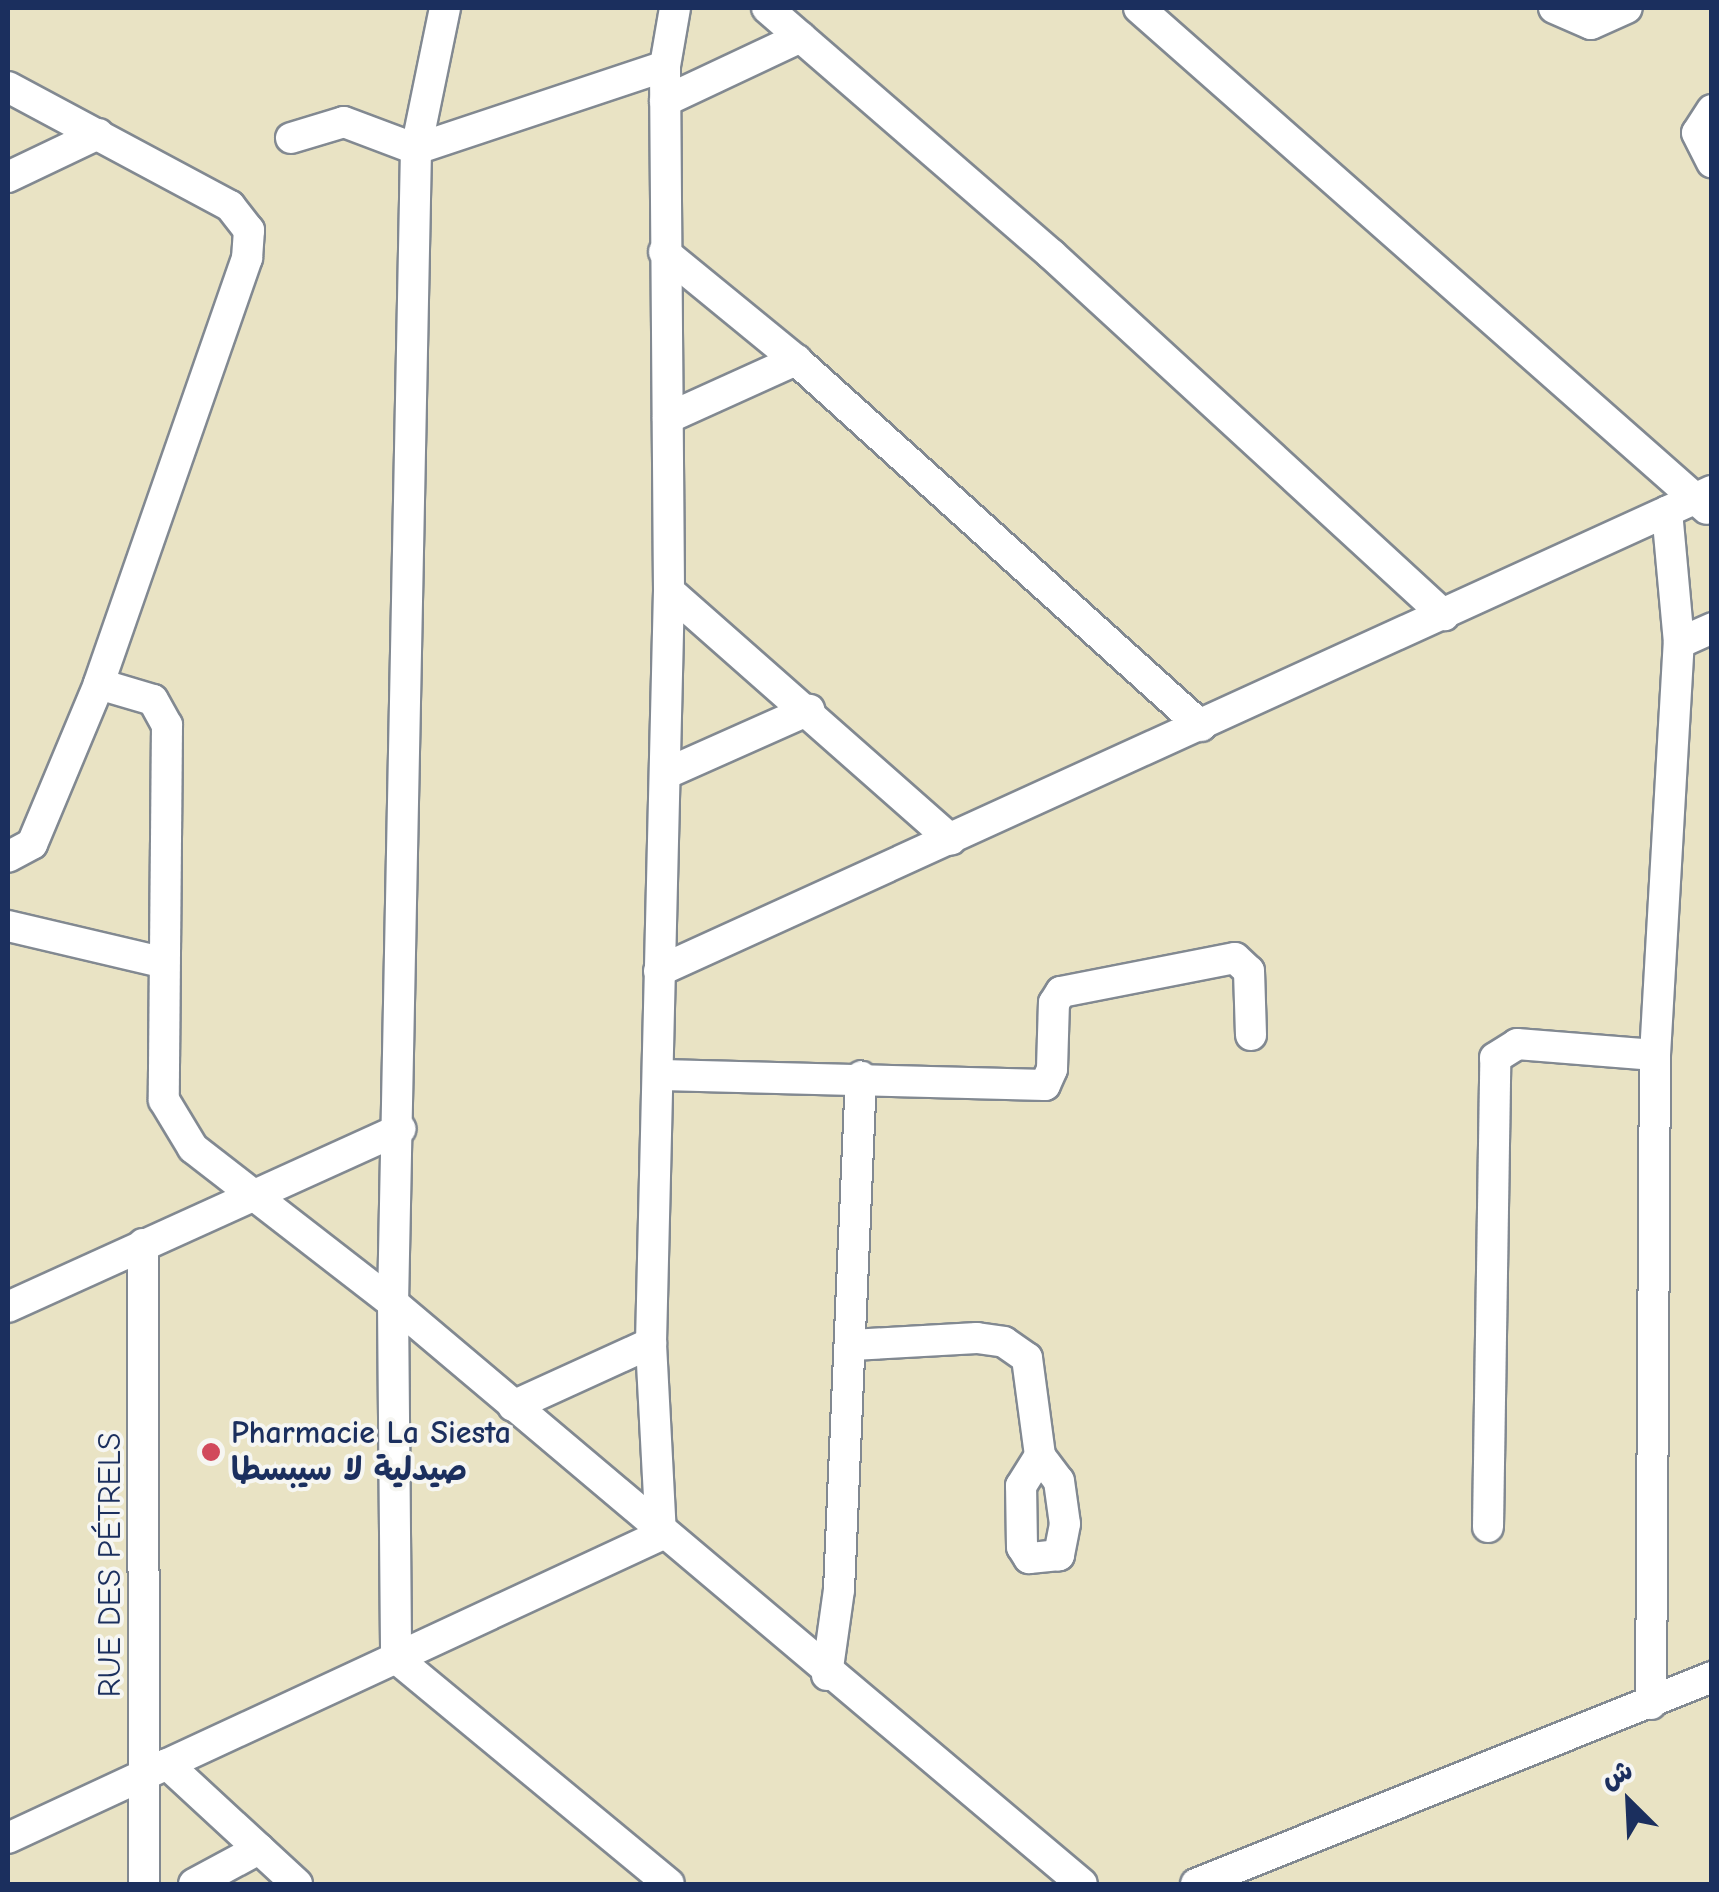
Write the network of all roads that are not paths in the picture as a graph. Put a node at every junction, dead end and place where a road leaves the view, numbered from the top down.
1 (445, 8) edge
2 (675, 8) edge
3 (766, 8) edge
4 (1140, 8) edge
5 (1554, 8) edge
6 (1627, 8) edge
7 (801, 37) junction
8 (665, 66) junction
9 (8, 86) edge
10 (664, 101) junction
11 (1712, 110) edge
12 (98, 134) junction
13 (292, 138) dead end
14 (416, 148) junction
15 (1712, 162) edge
16 (8, 178) edge
17 (664, 252) junction
18 (796, 360) junction
19 (668, 418) junction
20 (1696, 503) edge
21 (669, 591) junction
22 (1444, 615) junction
23 (1712, 628) edge
24 (1679, 643) junction
25 (99, 684) junction
26 (809, 710) junction
27 (1200, 726) junction
28 (665, 774) junction
29 (950, 840) junction
30 (8, 858) edge
31 (8, 926) edge
32 (161, 962) junction
33 (659, 971) junction
34 (1252, 1035) dead end
35 (1655, 1056) junction
36 (662, 1075) junction
37 (861, 1076) junction
38 (400, 1128) junction
39 (253, 1194) junction
40 (142, 1244) junction
41 (393, 1303) junction
42 (8, 1307) edge
43 (651, 1343) junction
44 (852, 1345) junction
45 (513, 1406) junction
46 (1040, 1456) dead end
47 (1488, 1526) dead end
48 (661, 1536) junction
49 (396, 1658) junction
50 (828, 1675) junction
51 (1712, 1676) edge
52 (1651, 1704) junction
53 (157, 1769) junction
54 (8, 1838) edge
55 (259, 1850) junction
56 (144, 1884) edge
57 (194, 1884) edge
58 (296, 1884) edge
59 (670, 1884) edge
60 (1082, 1884) edge
61 (1196, 1884) edge

1 - 14 street
2 - 8 street
3 - 7 street
4 - 20 street
5 - 6 street
7 - 10 street
7 - 22 street
8 - 10 street
8 - 14 street
9 - 12 street
10 - 17 street
11 - 15 street
12 - 16 street
12 - 25 street
13 - 14 street
14 - 38 street
17 - 18 street
17 - 19 street
18 - 19 street
18 - 27 street
19 - 21 street
20 - 22 street
20 - 24 street
21 - 26 street
21 - 28 street
22 - 27 street
23 - 24 street
24 - 35 street
25 - 30 street
25 - 32 street
26 - 28 street
26 - 29 street
27 - 29 street
28 - 33 street
29 - 33 street
31 - 32 street
32 - 39 street
33 - 36 street
34 - 37 street
35 - 47 street
35 - 52 street
36 - 37 street
36 - 43 street
37 - 44 street
38 - 39 street
38 - 41 street
39 - 40 street
39 - 41 street
40 - 42 street
40 - 53 street, RUE DES PÉTRELS
41 - 45 street
41 - 49 street
43 - 45 street
43 - 48 street
44 - 46 street
44 - 50 street
45 - 48 street
48 - 49 street
48 - 50 street
49 - 53 street
49 - 59 street
50 - 60 street
51 - 52 street
52 - 61 street
53 - 54 street
53 - 55 street
53 - 56 street, RUE DES PÉTRELS
55 - 57 street
55 - 58 street

